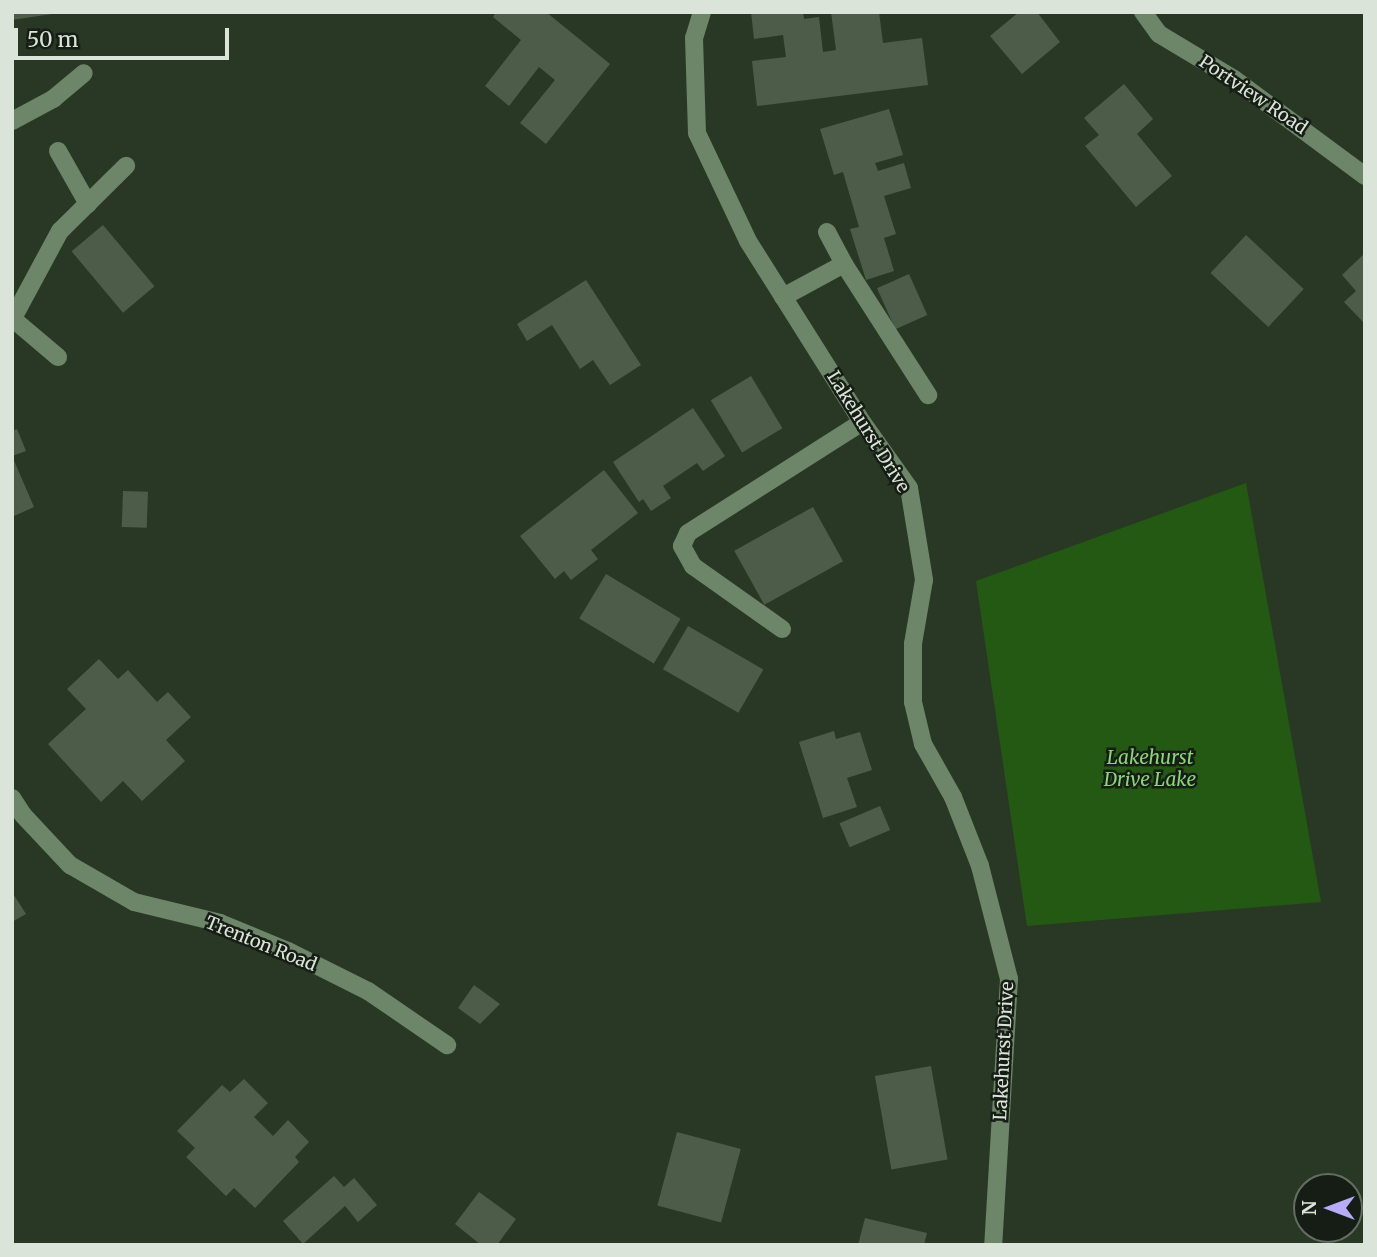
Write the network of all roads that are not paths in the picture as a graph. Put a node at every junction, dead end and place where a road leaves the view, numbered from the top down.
1 (702, 12) edge
2 (1143, 12) edge
3 (84, 73) dead end
4 (12, 121) edge
5 (58, 151) dead end
6 (126, 166) dead end
7 (1365, 176) edge
8 (88, 204) junction
9 (827, 232) dead end
10 (844, 264) junction
11 (783, 297) junction
12 (13, 319) edge
13 (58, 357) dead end
14 (928, 395) dead end
15 (862, 422) junction
16 (782, 629) dead end
17 (12, 798) edge
18 (447, 1045) dead end
19 (993, 1245) edge

1 - 11 street, Lakehurst Drive
2 - 7 street, Portview Road
3 - 4 street
5 - 8 street
6 - 8 street
8 - 12 street
9 - 10 street
10 - 11 street
10 - 14 street
11 - 15 street, Lakehurst Drive
12 - 13 street
15 - 16 street
15 - 19 street, Lakehurst Drive
17 - 18 street, Trenton Road

